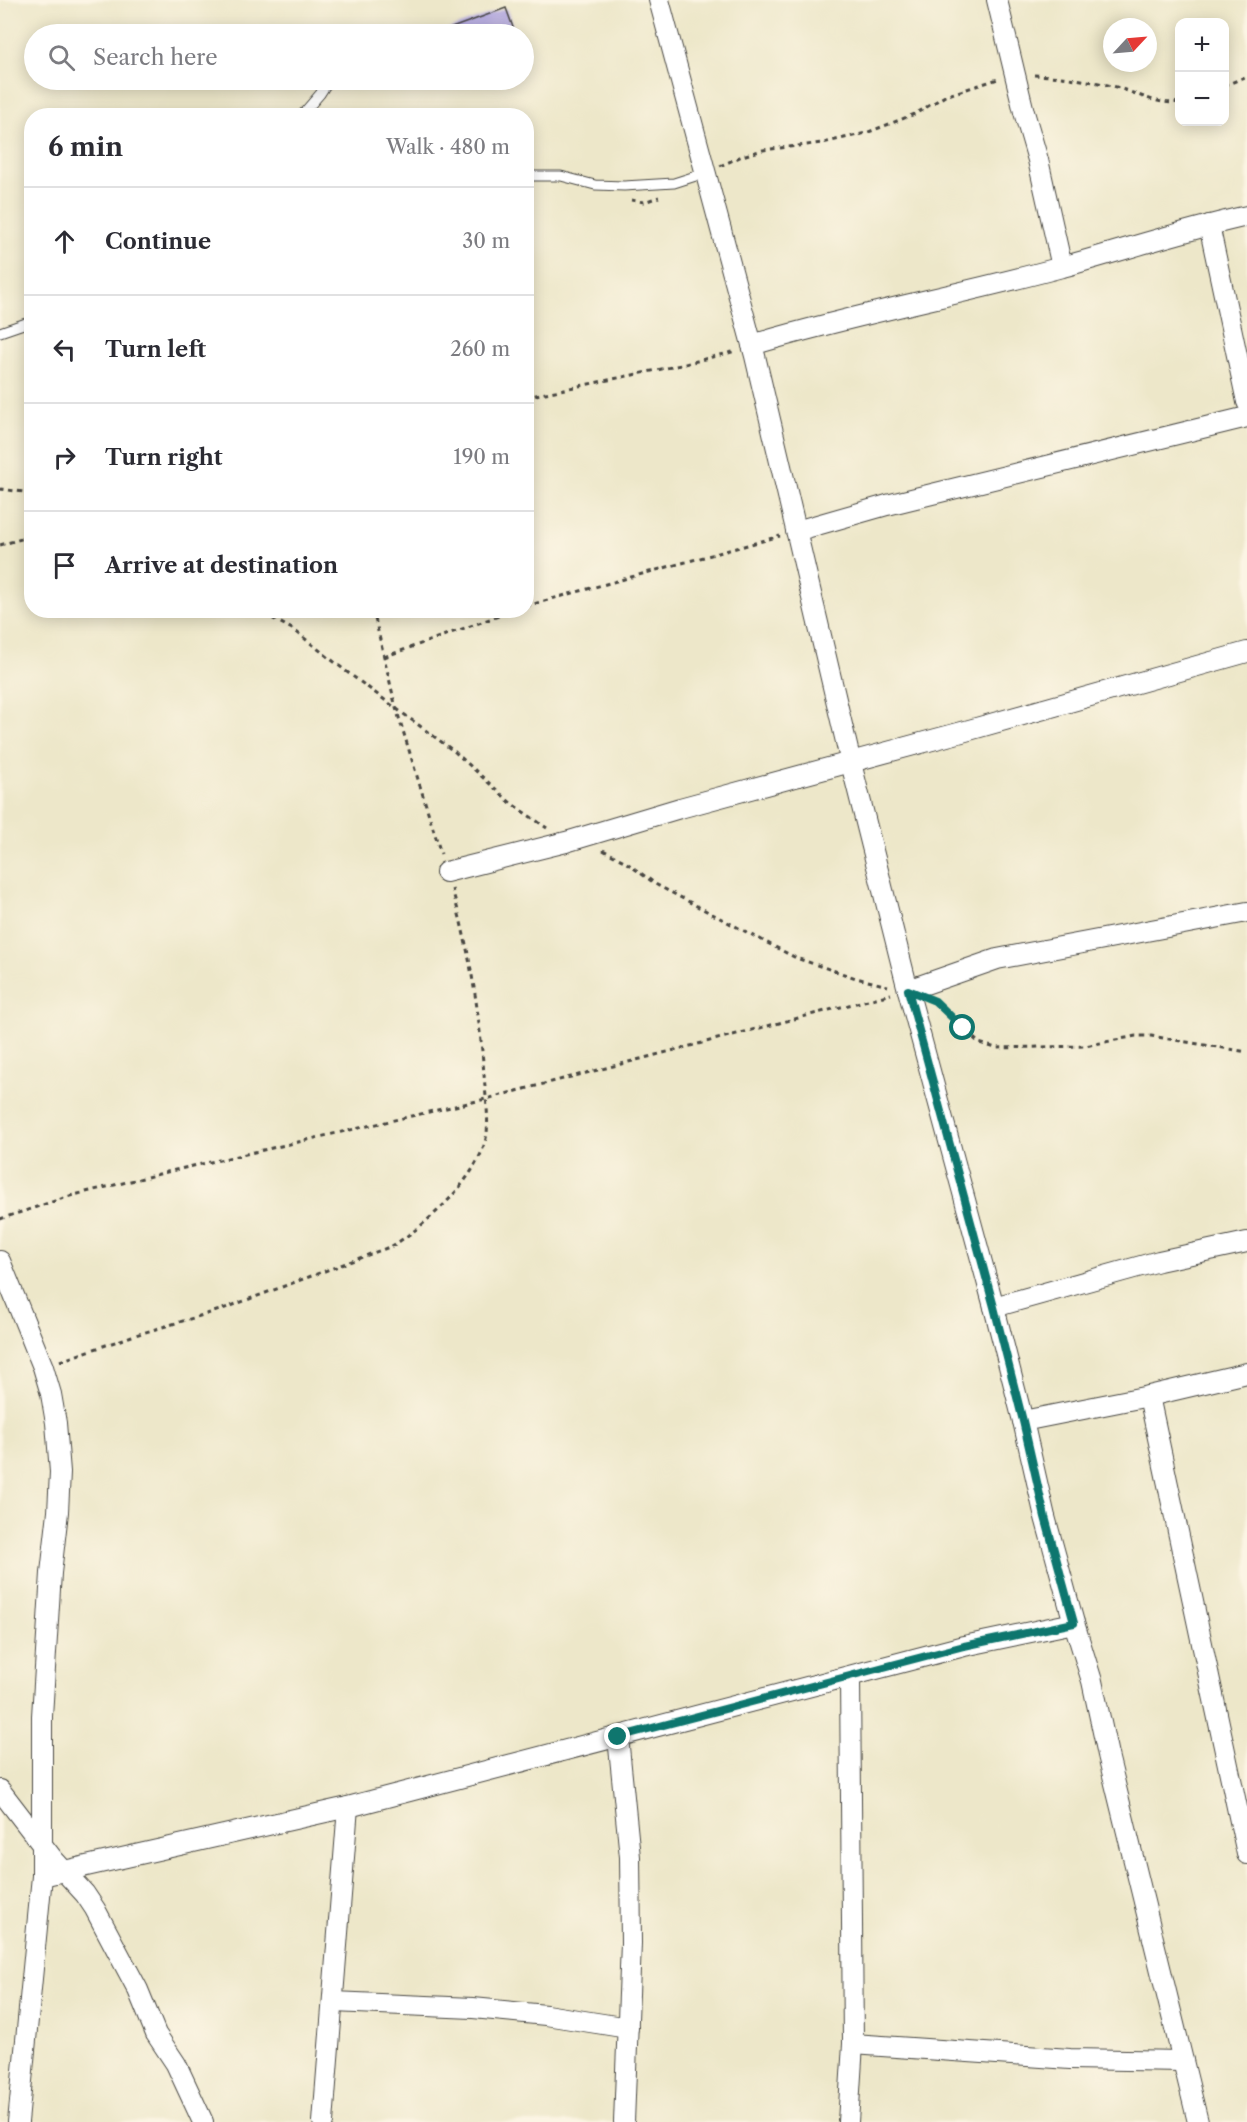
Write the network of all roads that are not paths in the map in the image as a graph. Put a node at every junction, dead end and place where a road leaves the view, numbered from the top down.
1 (659, 0) edge
2 (997, 0) edge
3 (323, 90) edge
4 (308, 108) edge
5 (705, 173) junction
6 (534, 176) edge
7 (1247, 216) edge
8 (1209, 225) junction
9 (1062, 267) junction
10 (24, 324) edge
11 (0, 332) edge
12 (752, 345) junction
13 (1247, 402) edge
14 (1247, 417) edge
15 (796, 531) junction
16 (1247, 651) edge
17 (851, 763) junction
18 (446, 872) road end
19 (1247, 912) edge
20 (908, 990) junction
21 (1247, 1242) edge
22 (0, 1261) edge
23 (994, 1307) junction
24 (1247, 1373) edge
25 (1149, 1396) junction
26 (1023, 1421) junction
27 (1074, 1623) junction
28 (850, 1677) junction
29 (618, 1737) junction
30 (0, 1790) edge
31 (348, 1807) junction
32 (42, 1844) junction
33 (1247, 1854) edge
34 (64, 1871) junction
35 (42, 1876) junction
36 (333, 2002) junction
37 (628, 2028) junction
38 (853, 2044) junction
39 (1184, 2061) junction
40 (18, 2122) edge
41 (203, 2122) edge
42 (323, 2122) edge
43 (624, 2122) edge
44 (848, 2122) edge
45 (1198, 2122) edge

1 - 5 street
2 - 9 street
3 - 4 lane
5 - 6 lane
5 - 12 street
7 - 8 street
8 - 9 street
8 - 13 street
9 - 12 street
10 - 11 lane
12 - 15 street
14 - 15 street
15 - 17 street
16 - 17 street
17 - 18 street
17 - 20 street
19 - 20 street
20 - 23 street
21 - 23 street
22 - 32 street
23 - 26 street
24 - 25 street
25 - 26 street
25 - 33 street
26 - 27 street
27 - 28 street
27 - 39 street
28 - 29 street
28 - 38 street
29 - 31 street
29 - 37 street
30 - 32 street
31 - 34 street
31 - 36 street
32 - 34 street
32 - 35 street
34 - 35 street
34 - 41 street
35 - 40 street
36 - 37 street
36 - 42 street
37 - 43 street
38 - 39 street
38 - 44 street
39 - 45 street

